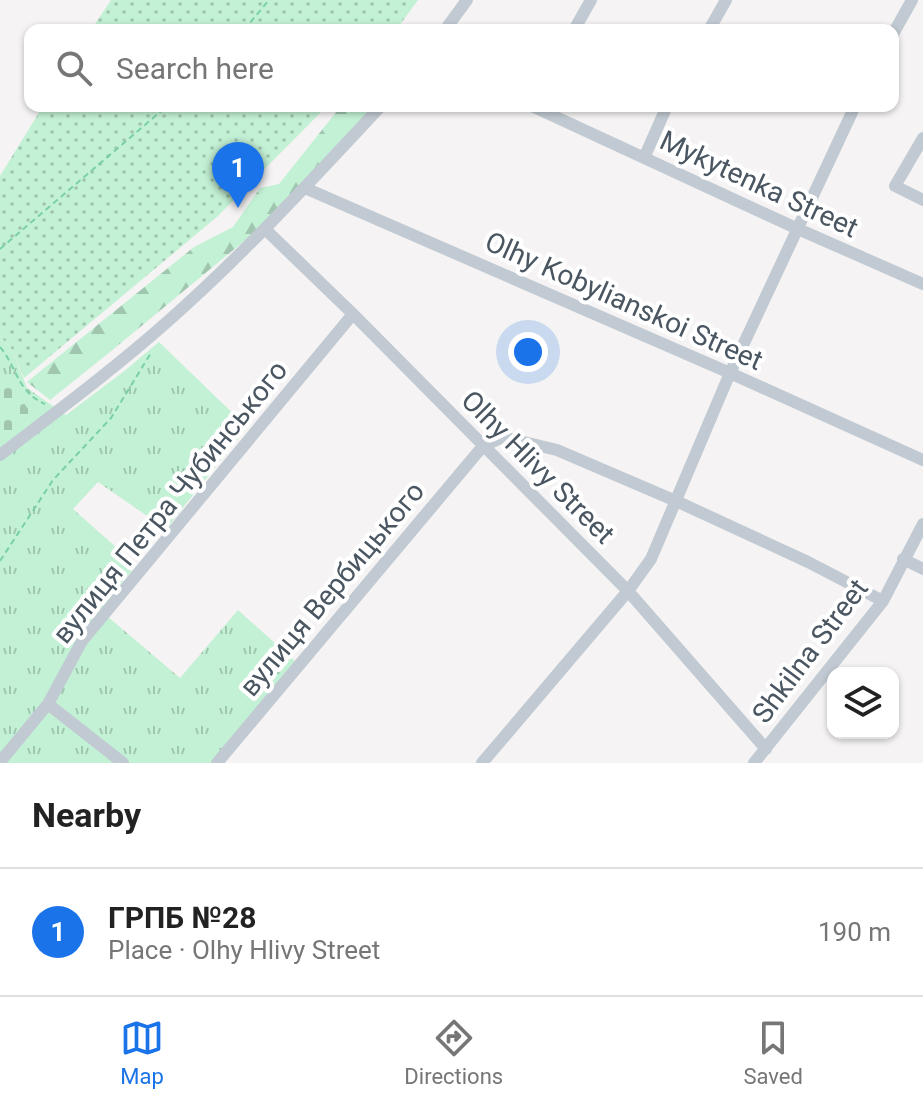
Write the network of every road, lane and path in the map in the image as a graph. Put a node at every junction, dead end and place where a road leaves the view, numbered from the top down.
1 (269, 0) edge
2 (467, 0) edge
3 (591, 0) edge
4 (726, 0) edge
5 (912, 0) edge
6 (249, 24) edge
7 (449, 24) edge
8 (577, 24) edge
9 (712, 24) edge
10 (899, 24) edge
11 (160, 112) edge
12 (375, 112) edge
13 (545, 112) edge
14 (664, 112) edge
15 (852, 112) edge
16 (923, 138) edge
17 (644, 158) junction
18 (305, 188) junction
19 (923, 200) edge
20 (265, 229) junction
21 (798, 229) junction
22 (0, 249) edge
23 (923, 284) edge
24 (353, 314) junction
25 (154, 346) dead end
26 (0, 347) edge
27 (730, 373) junction
28 (61, 409) junction
29 (483, 446) junction
30 (0, 455) edge
31 (923, 460) edge
32 (676, 501) junction
33 (923, 524) edge
34 (903, 559) junction
35 (0, 561) edge
36 (923, 569) edge
37 (628, 591) junction
38 (883, 601) junction
39 (48, 704) junction
40 (766, 749) junction
41 (0, 762) edge
42 (123, 763) edge
43 (217, 763) edge
44 (482, 763) edge
45 (754, 763) edge

1 - 6 path
2 - 7 street
3 - 8 street
4 - 9 street
5 - 10 street
11 - 22 path
12 - 18 street
13 - 17 street, Mykytenka Street
14 - 17 street
15 - 21 street
16 - 19 street
17 - 21 street, Mykytenka Street
18 - 20 street
18 - 27 street, Olhy Kobylianskoi Street
20 - 24 street, Olhy Hlivy Street
20 - 28 street
21 - 23 street, Mykytenka Street
21 - 27 street
24 - 29 street, Olhy Hlivy Street
24 - 39 street, вулиця Петра Чубинського
25 - 35 path
26 - 28 path
27 - 31 street, Olhy Kobylianskoi Street
27 - 32 street
28 - 30 street
29 - 32 street
29 - 37 street, Olhy Hlivy Street
29 - 43 street, вулиця Вербицького
32 - 37 street
32 - 38 street
33 - 34 street, Shkilna Street
34 - 36 street
34 - 38 street, Shkilna Street
37 - 40 street, Olhy Hlivy Street
37 - 44 street
38 - 40 street, Shkilna Street
39 - 41 street, вулиця Петра Чубинського
39 - 42 street
40 - 45 street, Shkilna Street

